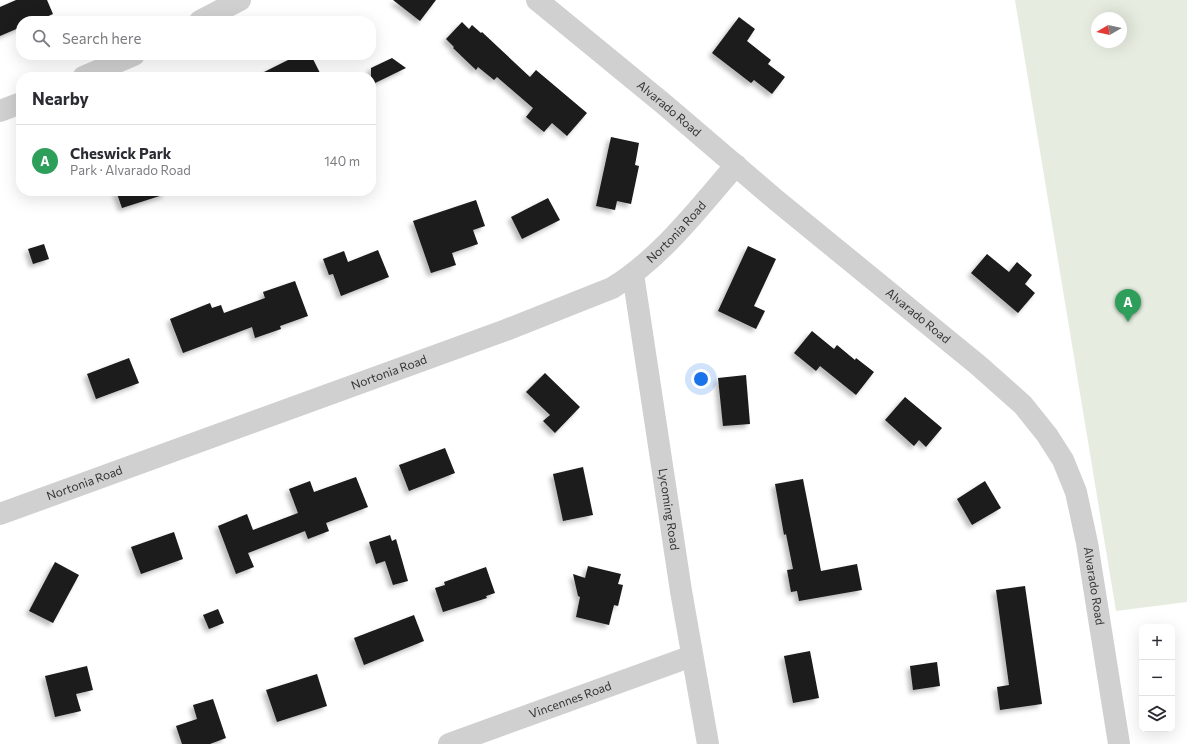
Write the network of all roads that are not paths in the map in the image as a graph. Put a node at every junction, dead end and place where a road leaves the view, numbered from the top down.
1 (240, 0) edge
2 (536, 0) edge
3 (210, 16) edge
4 (122, 60) edge
5 (95, 72) edge
6 (16, 105) edge
7 (0, 111) edge
8 (736, 165) junction
9 (633, 274) junction
10 (0, 514) edge
11 (692, 656) junction
12 (449, 744) edge
13 (708, 744) edge
14 (1119, 744) edge

1 - 3 street
2 - 8 street, Alvarado Road
4 - 5 street
6 - 7 street
8 - 9 street, Nortonia Road
8 - 14 street, Alvarado Road
9 - 10 street, Nortonia Road
9 - 11 street, Lycoming Road
11 - 12 street, Vincennes Road
11 - 13 street, Lycoming Road

